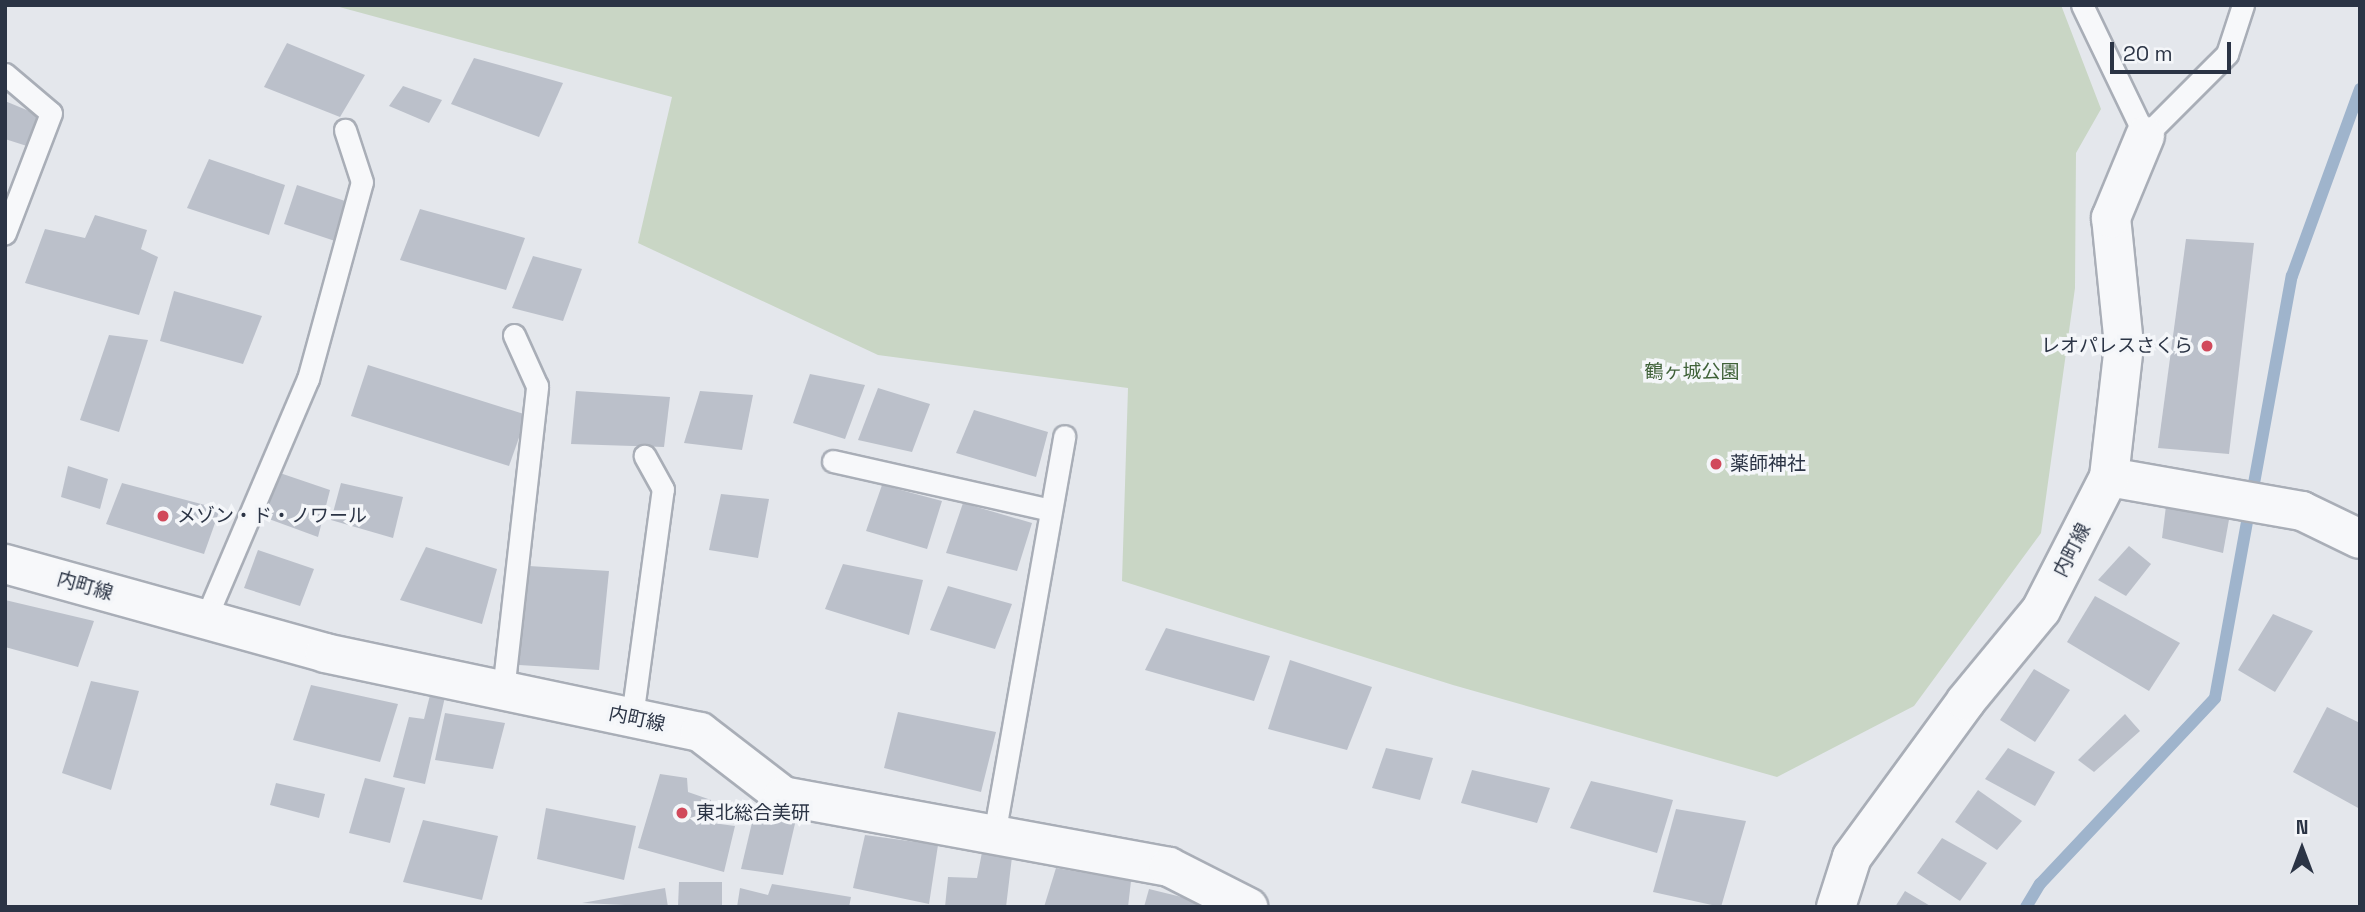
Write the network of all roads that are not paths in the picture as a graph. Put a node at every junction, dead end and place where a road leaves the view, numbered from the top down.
1 (2082, 5) edge
2 (2243, 5) edge
3 (5, 74) edge
4 (345, 130) dead end
5 (2145, 136) junction
6 (5, 233) edge
7 (514, 335) dead end
8 (1064, 436) dead end
9 (645, 456) dead end
10 (833, 461) dead end
11 (2109, 477) junction
12 (1051, 510) junction
13 (2360, 539) edge
14 (5, 564) edge
15 (205, 620) junction
16 (503, 691) junction
17 (632, 718) junction
18 (995, 835) junction
19 (1248, 907) edge
20 (1836, 907) edge

1 - 5 lane
2 - 5 lane
3 - 6 lane
4 - 15 lane
5 - 11 street, 内町線
7 - 16 lane
8 - 12 lane
9 - 17 lane
10 - 12 lane
11 - 13 street
11 - 20 street, 内町線
12 - 18 lane
14 - 15 street, 内町線
15 - 16 street, 内町線
16 - 17 street, 内町線
17 - 18 street, 内町線
18 - 19 street, 内町線

